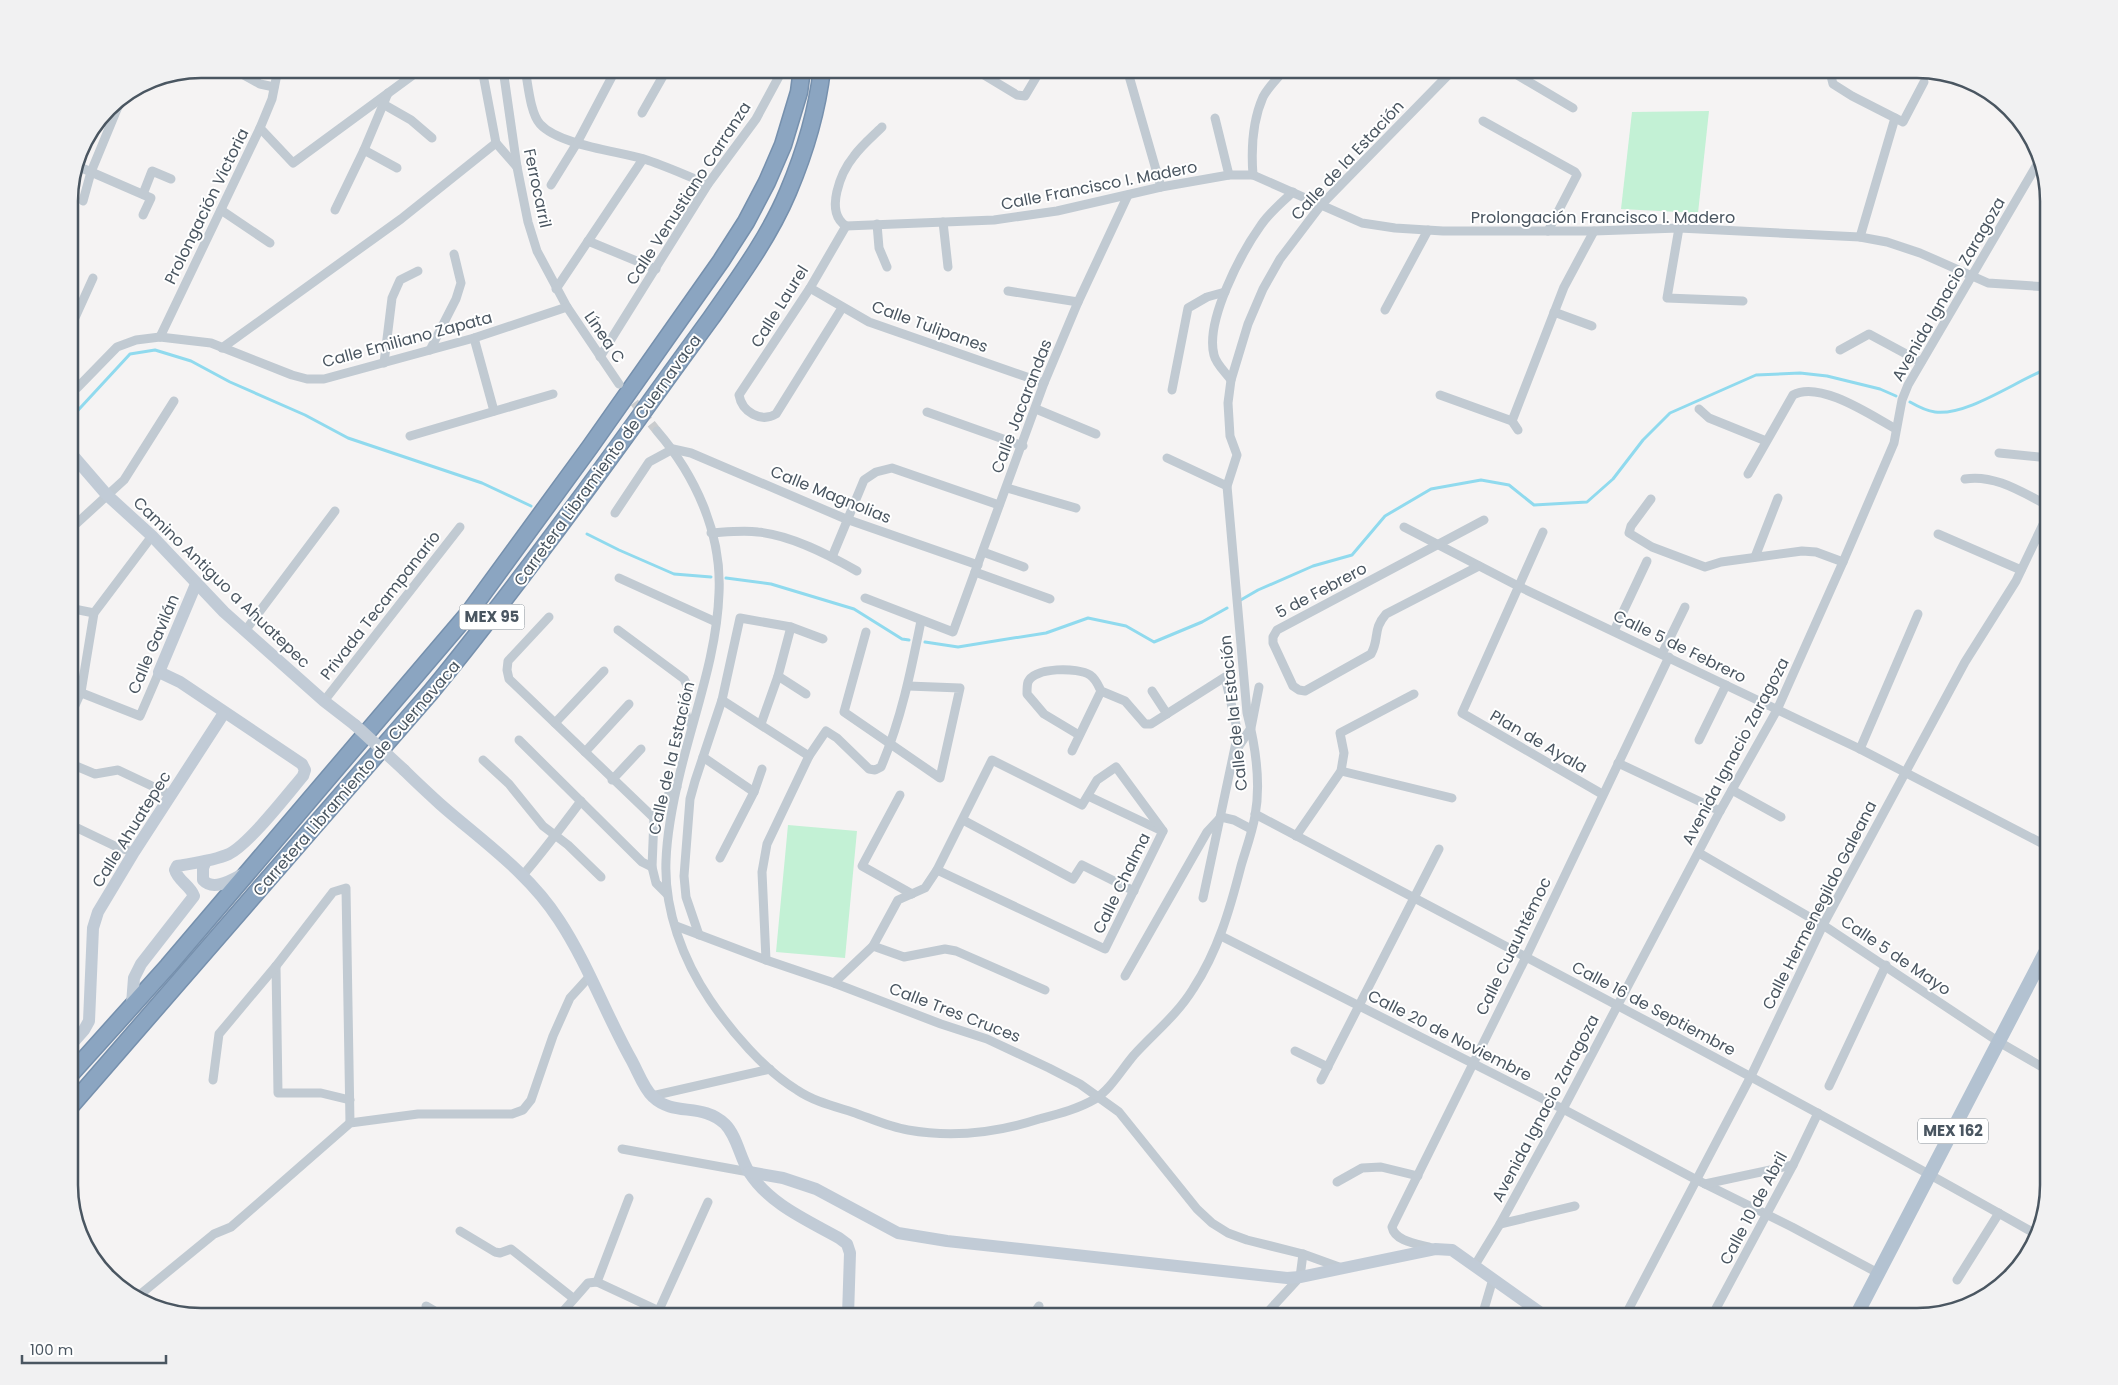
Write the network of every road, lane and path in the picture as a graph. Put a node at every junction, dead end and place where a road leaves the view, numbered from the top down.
1 (249, 78) edge
2 (276, 78) edge
3 (409, 78) edge
4 (484, 78) edge
5 (504, 78) edge
6 (527, 78) edge
7 (611, 78) edge
8 (663, 78) edge
9 (778, 78) edge
10 (801, 78) edge
11 (821, 78) edge
12 (989, 78) edge
13 (1036, 78) edge
14 (1130, 78) edge
15 (1278, 78) edge
16 (1445, 78) edge
17 (1522, 78) edge
18 (1832, 78) edge
19 (1924, 82) dead end
20 (274, 87) junction
21 (388, 93) junction
22 (384, 104) junction
23 (1573, 108) dead end
24 (116, 112) edge
25 (642, 113) dead end
26 (1215, 118) dead end
27 (1895, 118) junction
28 (1483, 121) dead end
29 (882, 127) dead end
30 (260, 128) junction
31 (432, 138) dead end
32 (496, 143) junction
33 (577, 143) junction
34 (364, 150) junction
35 (643, 159) junction
36 (2036, 167) edge
37 (82, 168) edge
38 (397, 168) dead end
39 (517, 168) junction
40 (91, 172) junction
41 (1229, 175) junction
42 (1253, 175) junction
43 (171, 179) dead end
44 (708, 184) junction
45 (551, 185) dead end
46 (1160, 187) junction
47 (1293, 192) junction
48 (1128, 195) junction
49 (147, 196) junction
50 (83, 201) dead end
51 (1321, 205) junction
52 (221, 210) junction
53 (335, 210) dead end
54 (143, 215) dead end
55 (943, 222) junction
56 (876, 224) junction
57 (846, 226) junction
58 (1679, 228) junction
59 (1428, 230) junction
60 (1548, 231) junction
61 (1594, 231) junction
62 (1860, 237) junction
63 (588, 241) junction
64 (270, 243) dead end
65 (454, 254) dead end
66 (887, 267) dead end
67 (948, 267) dead end
68 (656, 269) junction
69 (418, 270) dead end
70 (1972, 276) junction
71 (94, 278) dead end
72 (2040, 286) edge
73 (810, 288) junction
74 (556, 289) junction
75 (1008, 291) dead end
76 (1225, 292) junction
77 (1743, 301) dead end
78 (1078, 302) junction
79 (567, 307) junction
80 (842, 308) junction
81 (1385, 310) dead end
82 (78, 312) edge
83 (1554, 312) junction
84 (1592, 326) dead end
85 (160, 337) junction
86 (474, 338) junction
87 (222, 348) junction
88 (430, 350) junction
89 (1840, 350) dead end
90 (600, 357) junction
91 (1921, 362) junction
92 (384, 363) junction
93 (1231, 380) junction
94 (1044, 383) junction
95 (620, 384) tunnel mouth
96 (78, 387) edge
97 (1172, 390) dead end
98 (553, 394) dead end
99 (1440, 395) dead end
100 (174, 401) dead end
101 (1036, 409) junction
102 (1699, 409) dead end
103 (494, 411) junction
104 (927, 412) dead end
105 (1512, 421) junction
106 (1896, 429) junction
107 (1518, 430) dead end
108 (656, 431) tunnel mouth
109 (1096, 434) dead end
110 (410, 436) dead end
111 (1766, 441) junction
112 (1023, 446) junction
113 (673, 450) junction
114 (1999, 453) dead end
115 (2040, 457) edge
116 (1167, 458) dead end
117 (78, 461) edge
118 (1748, 474) dead end
119 (1965, 479) dead end
120 (1227, 486) junction
121 (1007, 488) junction
122 (107, 495) junction
123 (1651, 498) dead end
124 (1778, 498) dead end
125 (2040, 502) edge
126 (999, 506) junction
127 (1076, 508) dead end
128 (335, 510) dead end
129 (615, 513) dead end
130 (846, 519) junction
131 (1484, 520) dead end
132 (78, 522) edge
133 (460, 527) dead end
134 (1404, 528) dead end
135 (2040, 530) edge
136 (1543, 532) dead end
137 (711, 533) junction
138 (1938, 534) dead end
139 (152, 536) junction
140 (1440, 545) junction
141 (983, 552) junction
142 (832, 557) junction
143 (1754, 557) junction
144 (1647, 561) dead end
145 (1843, 562) junction
146 (1479, 566) junction
147 (1024, 567) dead end
148 (977, 568) junction
149 (857, 570) dead end
150 (2020, 570) junction
151 (619, 578) dead end
152 (196, 584) junction
153 (1520, 587) junction
154 (864, 598) dead end
155 (1050, 599) dead end
156 (1684, 607) dead end
157 (78, 610) edge
158 (94, 613) junction
159 (1918, 614) dead end
160 (548, 617) dead end
161 (921, 621) junction
162 (716, 622) junction
163 (791, 627) junction
164 (618, 630) dead end
165 (245, 631) junction
166 (1614, 631) junction
167 (866, 632) dead end
168 (823, 639) dead end
169 (1666, 655) junction
170 (604, 671) dead end
171 (159, 672) junction
172 (778, 676) junction
173 (1726, 685) junction
174 (908, 686) junction
175 (1259, 687) dead end
176 (78, 691) edge
177 (1101, 691) junction
178 (1152, 691) dead end
179 (81, 692) junction
180 (806, 694) dead end
181 (1414, 694) dead end
182 (78, 699) edge
183 (722, 700) junction
184 (324, 701) junction
185 (628, 704) dead end
186 (1777, 710) junction
187 (224, 713) junction
188 (1167, 714) junction
189 (555, 723) junction
190 (692, 724) junction
191 (761, 724) junction
192 (1251, 728) junction
193 (1079, 735) junction
194 (519, 740) dead end
195 (1699, 740) dead end
196 (891, 744) junction
197 (640, 749) dead end
198 (1860, 749) junction
199 (1072, 751) dead end
200 (1235, 751) junction
201 (585, 752) junction
202 (809, 756) junction
203 (703, 757) junction
204 (483, 760) dead end
205 (1618, 764) junction
206 (78, 767) edge
207 (762, 769) dead end
208 (1341, 771) junction
209 (1904, 773) junction
210 (612, 780) junction
211 (677, 787) junction
212 (1732, 790) junction
213 (754, 792) junction
214 (900, 794) dead end
215 (1602, 794) junction
216 (171, 795) junction
217 (1088, 796) junction
218 (1452, 798) dead end
219 (581, 801) junction
220 (1720, 811) junction
221 (1255, 814) junction
222 (1221, 817) junction
223 (1781, 817) dead end
224 (654, 818) junction
225 (963, 820) junction
226 (78, 828) edge
227 (1251, 829) junction
228 (1163, 831) junction
229 (554, 836) junction
230 (1296, 836) junction
231 (2040, 842) edge
232 (1439, 849) dead end
233 (134, 852) junction
234 (1699, 852) junction
235 (720, 858) dead end
236 (206, 861) junction
237 (652, 867) junction
238 (937, 870) junction
239 (247, 873) junction
240 (523, 875) junction
241 (601, 877) dead end
242 (1134, 891) junction
243 (667, 894) junction
244 (912, 894) junction
245 (1203, 898) dead end
246 (1415, 899) junction
247 (1823, 925) junction
248 (676, 926) junction
249 (699, 935) junction
250 (1222, 936) junction
251 (873, 946) junction
252 (1526, 957) junction
253 (766, 960) junction
254 (2040, 962) edge
255 (1886, 965) junction
256 (276, 966) junction
257 (590, 976) junction
258 (1124, 976) dead end
259 (834, 983) junction
260 (1045, 990) dead end
261 (132, 1004) junction
262 (1617, 1004) junction
263 (1359, 1007) junction
264 (78, 1037) edge
265 (1999, 1042) junction
266 (1295, 1051) dead end
267 (1473, 1064) junction
268 (78, 1066) edge
269 (2040, 1066) edge
270 (1328, 1067) junction
271 (770, 1069) junction
272 (1751, 1076) junction
273 (213, 1080) dead end
274 (1321, 1080) dead end
275 (1829, 1086) dead end
276 (652, 1096) junction
277 (1099, 1097) junction
278 (78, 1098) edge
279 (350, 1100) junction
280 (1563, 1109) junction
281 (1818, 1113) junction
282 (350, 1123) junction
283 (622, 1149) dead end
284 (1793, 1165) junction
285 (749, 1172) junction
286 (1931, 1175) junction
287 (1418, 1176) junction
288 (1695, 1179) junction
289 (1337, 1182) dead end
290 (1705, 1184) junction
291 (629, 1198) dead end
292 (708, 1202) dead end
293 (1574, 1206) dead end
294 (1999, 1213) junction
295 (1767, 1216) junction
296 (1500, 1224) junction
297 (460, 1231) dead end
298 (2031, 1232) edge
299 (1407, 1240) junction
300 (1435, 1249) junction
301 (1302, 1254) junction
302 (1408, 1254) junction
303 (1475, 1265) junction
304 (1339, 1267) junction
305 (1878, 1273) junction
306 (1300, 1277) junction
307 (1494, 1279) junction
308 (1957, 1280) dead end
309 (597, 1282) junction
310 (142, 1293) edge
311 (573, 1298) junction
312 (426, 1306) dead end
313 (429, 1308) edge
314 (565, 1308) edge
315 (646, 1308) edge
316 (658, 1308) edge
317 (848, 1308) edge
318 (1271, 1308) edge
319 (1485, 1308) edge
320 (1534, 1308) edge
321 (1629, 1308) edge
322 (1716, 1308) edge
323 (1860, 1308) edge

1 - 20 street
2 - 20 street, Prolongación Victoria
3 - 21 street
4 - 32 street
5 - 39 street, Ferrocarril
6 - 33 street
7 - 33 street
8 - 25 street
9 - 44 street, Calle Venustiano Carranza
10 - 239 highway, Carretera Libramiento de Cuernavaca / MEX 95
11 - 278 highway, Carretera Libramiento de Cuernavaca / MEX 95
12 - 13 street
14 - 46 street
15 - 42 street
16 - 51 street, Calle de la Estación
17 - 23 street
18 - 27 street
19 - 27 street
20 - 30 street, Prolongación Victoria
21 - 22 street
21 - 30 street
22 - 31 street
22 - 34 street
24 - 40 street
26 - 41 street
27 - 62 street
28 - 60 street
29 - 57 street
30 - 52 street, Prolongación Victoria
32 - 39 street
32 - 87 street
33 - 35 street
33 - 45 street
34 - 38 street
34 - 53 street
35 - 44 street
35 - 63 street
36 - 70 street, Avenida Ignacio Zaragoza
37 - 40 street
39 - 74 street, Ferrocarril
40 - 49 street
40 - 50 street
41 - 42 street, Calle Francisco I. Madero
41 - 46 street, Calle Francisco I. Madero
42 - 47 street, Calle Francisco I. Madero
43 - 49 street
44 - 68 street, Calle Venustiano Carranza
46 - 48 street, Calle Francisco I. Madero
47 - 51 street, Calle Francisco I. Madero
47 - 76 street
48 - 55 street, Calle Francisco I. Madero
48 - 78 street, Calle Jacarandas
49 - 54 street
51 - 59 street, Prolongación Francisco I. Madero
51 - 93 street, Calle de la Estación
52 - 64 street
52 - 85 street, Prolongación Victoria
55 - 56 street, Calle Francisco I. Madero
55 - 67 street
56 - 57 street, Calle Francisco I. Madero
56 - 66 street
57 - 73 street, Calle Laurel
58 - 61 street, Prolongación Francisco I. Madero
58 - 62 street, Prolongación Francisco I. Madero
58 - 77 street
59 - 60 street, Prolongación Francisco I. Madero
59 - 81 street
60 - 61 street, Prolongación Francisco I. Madero
61 - 83 street
62 - 70 street, Prolongación Francisco I. Madero
63 - 68 street
63 - 74 street
65 - 88 street
68 - 90 street, Calle Venustiano Carranza
69 - 92 street
70 - 72 street
70 - 91 street, Avenida Ignacio Zaragoza
71 - 82 street
73 - 80 street, Calle Tulipanes
73 - 80 street, Calle Laurel
74 - 79 street, Ferrocarril
75 - 78 street
76 - 93 street
76 - 97 street
78 - 94 street, Calle Jacarandas
79 - 86 street, Calle Emiliano Zapata
79 - 90 street, Línea C
80 - 94 street, Calle Tulipanes
83 - 84 street
83 - 105 street
85 - 87 street, Calle Emiliano Zapata
85 - 96 street, Calle Emiliano Zapata
86 - 88 street, Calle Emiliano Zapata
86 - 103 street
87 - 92 street, Calle Emiliano Zapata
88 - 92 street, Calle Emiliano Zapata
89 - 91 street
90 - 95 street, Línea C
91 - 106 street, Avenida Ignacio Zaragoza
93 - 120 street, Calle de la Estación
94 - 101 street, Calle Jacarandas
98 - 103 street
99 - 105 street
100 - 122 street
101 - 109 street
101 - 112 street, Calle Jacarandas
102 - 111 street
103 - 110 street
104 - 112 street
105 - 107 street
106 - 111 street
106 - 145 street, Avenida Ignacio Zaragoza
108 - 113 street, Calle de la Estación
111 - 118 street
112 - 121 street, Calle Jacarandas
113 - 129 street
113 - 130 street, Calle Magnolias
113 - 137 street, Calle de la Estación
114 - 115 street
116 - 120 street
117 - 122 street, Camino Antiguo a Ahuatepec
119 - 125 street
120 - 192 street, Calle de la Estación
121 - 126 street, Calle Jacarandas
121 - 127 street
122 - 132 street
122 - 139 street, Camino Antiguo a Ahuatepec
123 - 143 street
124 - 143 street
126 - 130 street
126 - 141 street, Calle Jacarandas
128 - 165 street
130 - 142 street
130 - 148 street, Calle Magnolias
131 - 140 street, 5 de Febrero
133 - 184 street, Privada Tecampanario
134 - 140 street, Calle 5 de Febrero
135 - 150 street, Calle Hermenegildo Galeana
136 - 153 street
137 - 142 street
137 - 162 street, Calle de la Estación
138 - 150 street
139 - 152 street, Camino Antiguo a Ahuatepec
139 - 158 street
140 - 146 street, Calle 5 de Febrero
140 - 146 street, 5 de Febrero
141 - 147 street
141 - 148 street, Calle Jacarandas
142 - 149 street
143 - 145 street
144 - 166 street
145 - 186 street, Avenida Ignacio Zaragoza
146 - 153 street, Calle 5 de Febrero
148 - 155 street, Calle Magnolias
148 - 161 street, Calle Jacarandas
150 - 209 street, Calle Hermenegildo Galeana
151 - 162 street
152 - 165 street, Camino Antiguo a Ahuatepec
152 - 171 street, Calle Gavilán
153 - 166 street, Calle 5 de Febrero
153 - 215 street, Plan de Ayala
154 - 161 street
156 - 169 street, Calle Cuauhtémoc
157 - 158 street
158 - 179 street
159 - 198 street
160 - 189 street
161 - 174 street
162 - 190 street, Calle de la Estación
163 - 168 street
163 - 172 street
163 - 183 street
164 - 190 street
165 - 184 street, Camino Antiguo a Ahuatepec
166 - 169 street, Calle 5 de Febrero
167 - 196 street
169 - 173 street, Calle 5 de Febrero
169 - 205 street, Calle Cuauhtémoc
170 - 189 street
171 - 179 street, Calle Gavilán
171 - 187 street
172 - 180 street
172 - 191 street
173 - 186 street, Calle 5 de Febrero
173 - 195 street
174 - 196 street
174 - 196 street
175 - 192 street
176 - 179 street
177 - 188 street
177 - 193 street
177 - 193 street
178 - 188 street
179 - 182 street
181 - 208 street
183 - 191 street
183 - 203 street
184 - 240 street, Camino Antiguo a Ahuatepec, bridge
185 - 201 street
186 - 198 street, Calle 5 de Febrero
186 - 212 street, Avenida Ignacio Zaragoza
187 - 216 street, Calle Ahuatepec
187 - 236 street
188 - 200 street
189 - 201 street
190 - 211 street, Calle de la Estación
191 - 202 street
192 - 200 street
192 - 221 street, Calle de la Estación
193 - 199 street
194 - 219 street
196 - 202 street
197 - 210 street
198 - 209 street, Calle 5 de Febrero
200 - 222 street
201 - 210 street
202 - 253 street
203 - 213 street
203 - 249 street
204 - 229 street
205 - 215 street, Calle Cuauhtémoc
205 - 220 street
206 - 216 street
207 - 213 street
208 - 218 street
208 - 230 street
209 - 231 street, Calle 5 de Febrero
209 - 247 street, Calle Hermenegildo Galeana
210 - 224 street
211 - 224 street
211 - 243 street, Calle de la Estación
212 - 220 street, Avenida Ignacio Zaragoza
212 - 223 street
213 - 235 street
214 - 244 street
215 - 252 street, Calle Cuauhtémoc
216 - 233 street, Calle Ahuatepec
217 - 225 street
217 - 228 street
217 - 228 street
219 - 229 street
219 - 237 street
220 - 234 street, Avenida Ignacio Zaragoza
221 - 227 street, Calle de la Estación
221 - 230 street, Calle 16 de Septiembre
222 - 227 street
222 - 245 street
222 - 258 street
224 - 237 street
225 - 238 street
225 - 242 street
226 - 233 street
227 - 250 street, Calle de la Estación
228 - 242 street, Calle Chalma
229 - 240 street
229 - 241 street
230 - 246 street, Calle 16 de Septiembre
232 - 246 street
233 - 264 street, Calle Ahuatepec
234 - 247 street, Calle 5 de Mayo
234 - 262 street, Avenida Ignacio Zaragoza
236 - 239 street
236 - 261 street
237 - 243 street
238 - 242 street, Calle Chalma
238 - 244 street
239 - 261 highway, Carretera Libramiento de Cuernavaca / MEX 95
240 - 257 street, Camino Antiguo a Ahuatepec
243 - 248 street, Calle de la Estación
244 - 251 street
246 - 252 street, Calle 16 de Septiembre
246 - 263 street
247 - 255 street, Calle 5 de Mayo
247 - 272 street, Calle Hermenegildo Galeana
248 - 249 street, Calle Tres Cruces
248 - 271 street, Calle de la Estación
249 - 253 street, Calle Tres Cruces
250 - 263 street, Calle 20 de Noviembre
250 - 277 street, Calle de la Estación
251 - 259 street
251 - 260 street
252 - 262 street, Calle 16 de Septiembre
252 - 267 street, Calle Cuauhtémoc
253 - 259 street, Calle Tres Cruces
254 - 265 main road, MEX 162
255 - 265 street, Calle 5 de Mayo
255 - 275 street
256 - 273 street
256 - 279 street
256 - 279 street
257 - 276 street, Camino Antiguo a Ahuatepec
257 - 282 street
259 - 277 street, Calle Tres Cruces
261 - 268 highway, Carretera Libramiento de Cuernavaca / MEX 95
262 - 272 street, Calle 16 de Septiembre
262 - 280 street, Avenida Ignacio Zaragoza
263 - 267 street, Calle 20 de Noviembre
263 - 270 street
265 - 269 street, Calle 5 de Mayo
265 - 286 main road, MEX 162
266 - 270 street
267 - 280 street, Calle 20 de Noviembre
267 - 287 street, Calle Cuauhtémoc
270 - 274 street
271 - 276 street
271 - 277 street, Calle de la Estación
272 - 281 street, Calle 16 de Septiembre
272 - 288 street, Calle Hermenegildo Galeana
276 - 285 street
277 - 301 street, Calle Tres Cruces
279 - 282 street
280 - 288 street, Calle 20 de Noviembre
280 - 296 street, Avenida Ignacio Zaragoza
281 - 284 street, Calle 10 de Abril
281 - 286 street, Calle 16 de Septiembre
282 - 310 street
283 - 285 street
284 - 290 street
284 - 295 street, Calle 10 de Abril
285 - 306 street
285 - 317 street
286 - 294 street, Calle 16 de Septiembre
286 - 305 main road, MEX 162
287 - 289 street
287 - 299 street, Calle Cuauhtémoc
288 - 290 street, Calle 20 de Noviembre
288 - 321 street, Calle Hermenegildo Galeana
290 - 295 street, Calle 20 de Noviembre
291 - 309 street
292 - 316 street
293 - 296 street
294 - 298 street, Calle 16 de Septiembre
294 - 308 street
295 - 305 street, Calle 20 de Noviembre
295 - 322 street, Calle 10 de Abril
296 - 303 street, Avenida Ignacio Zaragoza
297 - 311 street
299 - 300 street, Calle Cuauhtémoc
299 - 302 street
300 - 302 street
300 - 303 street
301 - 304 street, Calle Tres Cruces
301 - 306 street
302 - 304 street
303 - 307 street
304 - 306 street
305 - 323 main road, MEX 162
306 - 318 street
307 - 319 street
307 - 320 street
309 - 311 street
309 - 315 street
311 - 314 street
312 - 313 street

